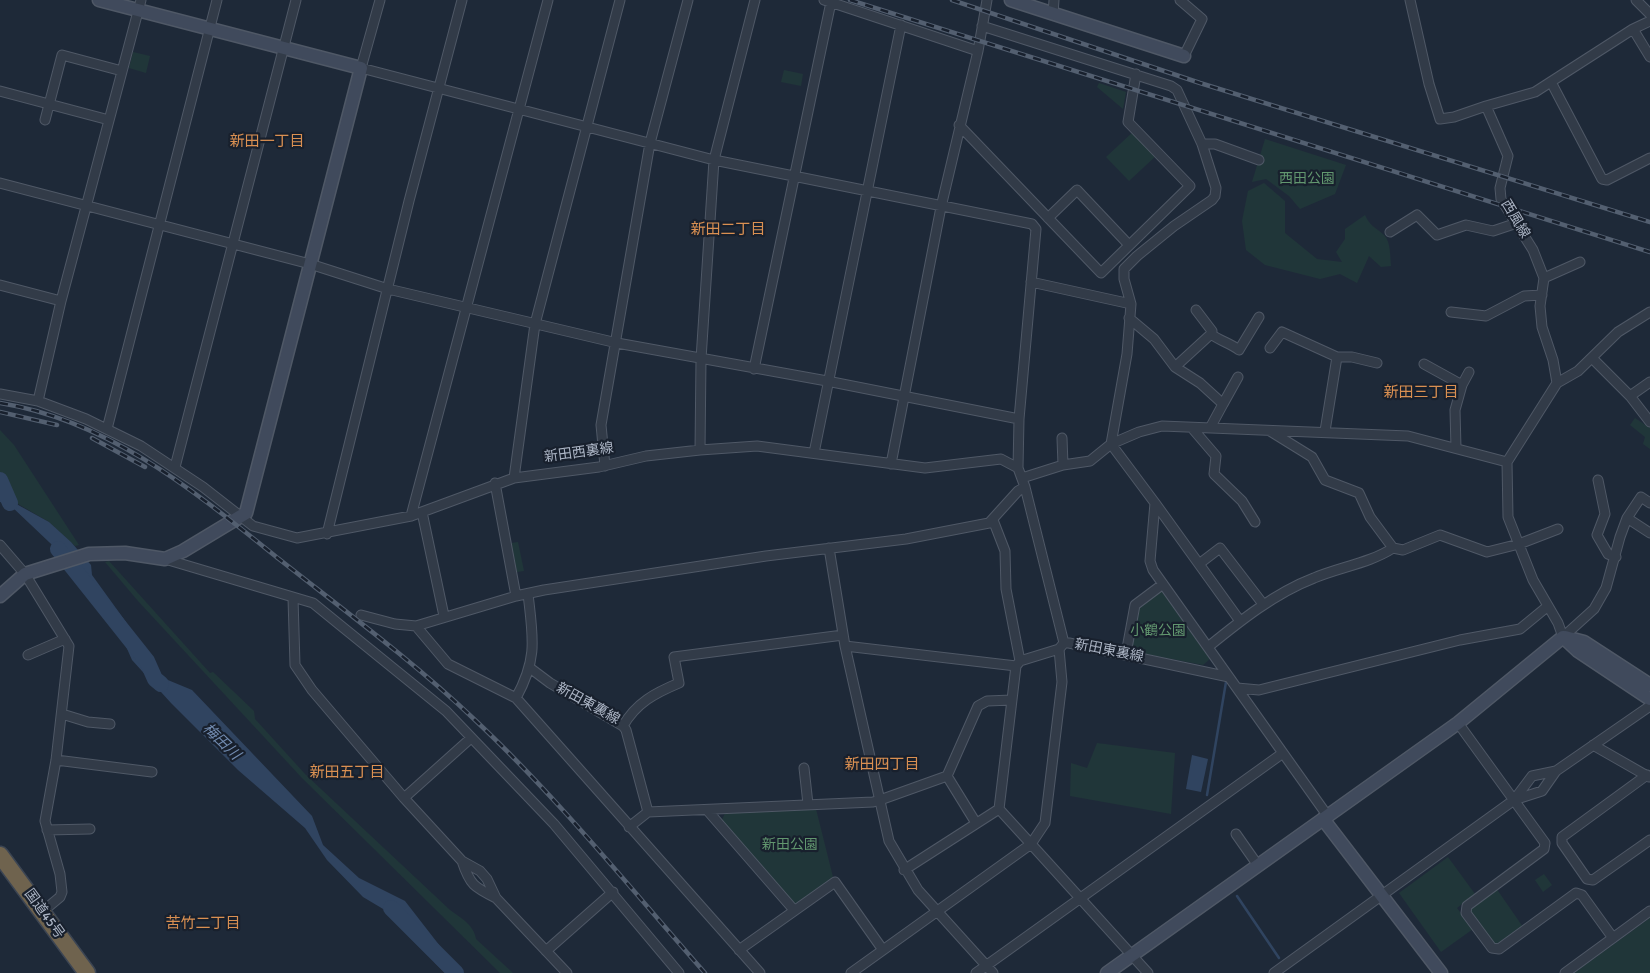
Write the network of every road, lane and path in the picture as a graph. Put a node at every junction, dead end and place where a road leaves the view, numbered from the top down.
1 (99, 0) edge
2 (217, 0) edge
3 (296, 0) edge
4 (380, 0) edge
5 (462, 0) edge
6 (548, 0) edge
7 (620, 0) edge
8 (688, 0) edge
9 (755, 0) edge
10 (987, 0) edge
11 (1011, 0) edge
12 (1054, 0) edge
13 (1180, 0) edge
14 (1410, 0) edge
15 (1636, 0) edge
16 (827, 1) edge
17 (139, 5) edge
18 (1053, 14) junction
19 (1650, 14) edge
20 (1650, 21) edge
21 (901, 25) junction
22 (982, 26) junction
23 (210, 29) junction
24 (1633, 29) junction
25 (284, 48) junction
26 (978, 51) junction
27 (1184, 56) joint
28 (1650, 57) edge
29 (361, 68) junction
30 (122, 71) junction
31 (1136, 74) junction
32 (1551, 82) junction
33 (439, 89) junction
34 (0, 91) edge
35 (49, 104) junction
36 (1486, 106) junction
37 (518, 109) junction
38 (45, 120) dead end
39 (109, 120) junction
40 (959, 125) junction
41 (586, 127) junction
42 (650, 143) junction
43 (1202, 144) junction
44 (1650, 158) edge
45 (714, 160) junction
46 (1259, 160) dead end
47 (793, 177) junction
48 (0, 183) edge
49 (866, 191) junction
50 (86, 207) junction
51 (941, 207) junction
52 (1048, 218) junction
53 (1517, 224) junction
54 (158, 226) junction
55 (1390, 232) dead end
56 (1130, 245) junction
57 (231, 246) junction
58 (1580, 262) dead end
59 (310, 264) junction
60 (1544, 278) junction
61 (1031, 282) junction
62 (0, 285) edge
63 (388, 289) junction
64 (1542, 295) junction
65 (61, 301) junction
66 (1131, 304) junction
67 (467, 308) junction
68 (1196, 310) dead end
69 (1451, 312) dead end
70 (1650, 312) edge
71 (1259, 317) dead end
72 (1129, 318) junction
73 (535, 324) junction
74 (1211, 334) junction
75 (617, 344) junction
76 (1270, 348) dead end
77 (1337, 357) junction
78 (1592, 358) junction
79 (701, 359) junction
80 (1377, 363) dead end
81 (1424, 364) dead end
82 (1175, 367) junction
83 (754, 369) junction
84 (1469, 372) dead end
85 (1238, 377) dead end
86 (827, 381) junction
87 (1650, 382) edge
88 (1557, 383) junction
89 (1462, 385) junction
90 (0, 394) edge
91 (1630, 396) junction
92 (905, 397) junction
93 (38, 401) junction
94 (1223, 404) junction
95 (1018, 419) junction
96 (1650, 422) edge
97 (1192, 428) junction
98 (1210, 428) junction
99 (107, 429) junction
100 (1270, 431) junction
101 (1324, 431) junction
102 (1062, 438) dead end
103 (1111, 444) junction
104 (1456, 448) junction
105 (700, 450) junction
106 (814, 453) junction
107 (1507, 462) junction
108 (891, 464) junction
109 (604, 466) junction
110 (1063, 466) junction
111 (175, 467) junction
112 (1018, 468) junction
113 (514, 478) junction
114 (1598, 480) dead end
115 (1023, 482) junction
116 (495, 483) junction
117 (1155, 503) junction
118 (1650, 503) edge
119 (422, 512) junction
120 (241, 516) junction
121 (411, 516) junction
122 (1628, 518) junction
123 (993, 520) junction
124 (1255, 522) dead end
125 (1558, 529) dead end
126 (1650, 533) edge
127 (327, 534) junction
128 (1519, 544) junction
129 (0, 545) edge
130 (828, 548) junction
131 (1393, 548) junction
132 (1616, 557) junction
133 (165, 559) junction
134 (1199, 564) junction
135 (27, 573) junction
136 (1163, 584) junction
137 (528, 594) junction
138 (0, 596) edge
139 (516, 596) junction
140 (293, 598) junction
141 (1263, 604) junction
142 (1548, 606) junction
143 (361, 615) dead end
144 (444, 616) junction
145 (1240, 621) junction
146 (416, 626) junction
147 (843, 636) junction
148 (1563, 637) junction
149 (65, 639) junction
150 (845, 646) junction
151 (1061, 646) junction
152 (1208, 647) junction
153 (1126, 654) junction
154 (28, 655) dead end
155 (1018, 663) junction
156 (530, 668) junction
157 (1229, 676) junction
158 (1650, 685) edge
159 (1237, 688) junction
160 (516, 698) junction
161 (1650, 699) edge
162 (1012, 700) junction
163 (1650, 706) edge
164 (62, 714) junction
165 (1458, 723) junction
166 (110, 724) dead end
167 (623, 726) junction
168 (471, 738) junction
169 (1593, 745) junction
170 (1283, 754) junction
171 (56, 760) junction
172 (804, 768) dead end
173 (1556, 771) junction
174 (152, 772) dead end
175 (947, 776) junction
176 (1648, 776) edge
177 (404, 798) junction
178 (880, 800) junction
179 (1514, 800) junction
180 (808, 804) junction
181 (999, 809) junction
182 (707, 810) junction
183 (648, 812) junction
184 (1325, 817) junction
185 (976, 823) junction
186 (629, 827) junction
187 (90, 829) dead end
188 (47, 830) junction
189 (1236, 834) dead end
190 (1650, 840) edge
191 (1031, 844) junction
192 (0, 855) edge
193 (462, 861) junction
194 (1257, 864) junction
195 (904, 870) junction
196 (612, 892) junction
197 (1382, 896) junction
198 (496, 898) junction
199 (1080, 898) junction
200 (794, 910) junction
201 (936, 911) junction
202 (1650, 911) edge
203 (42, 912) junction
204 (1613, 938) junction
205 (739, 950) junction
206 (883, 950) junction
207 (546, 951) junction
208 (1132, 955) junction
209 (986, 965) junction
210 (87, 973) edge
211 (567, 973) edge
212 (679, 973) edge
213 (760, 973) edge
214 (851, 973) edge
215 (976, 973) edge
216 (993, 973) edge
217 (1107, 973) edge
218 (1148, 973) edge
219 (1274, 973) edge
220 (1441, 973) edge
221 (1565, 973) edge

1 - 17 street
2 - 23 street
3 - 25 street
4 - 29 street
5 - 33 street
6 - 37 street
7 - 41 street
8 - 42 street
9 - 45 street
10 - 22 street
11 - 18 street
12 - 18 street
13 - 27 street
14 - 36 street
15 - 19 street
16 - 21 street
16 - 47 street
17 - 23 street
17 - 30 street
18 - 27 street
20 - 24 street
21 - 26 street
21 - 49 street
22 - 26 street
22 - 31 street
23 - 25 street
23 - 54 street
24 - 28 street
24 - 32 street
25 - 29 street
25 - 57 street
26 - 40 street
29 - 33 street
29 - 59 street
30 - 35 street
30 - 39 street
31 - 43 street
31 - 56 street
32 - 36 street
32 - 44 street
33 - 37 street
33 - 63 street
34 - 35 street
35 - 38 street
35 - 39 street
36 - 53 street, 西風線
37 - 41 street
37 - 67 street
39 - 50 street
40 - 51 street
40 - 52 street
41 - 42 street
41 - 73 street
42 - 45 street
42 - 75 street
43 - 46 street
43 - 66 street
45 - 47 street
45 - 79 street
47 - 49 street
47 - 83 street
48 - 50 street
49 - 51 street
49 - 86 street
50 - 54 street
50 - 65 street
51 - 61 street
51 - 92 street
52 - 56 street
52 - 56 street
53 - 55 street
53 - 60 street, 西風線
54 - 57 street
54 - 99 street
57 - 59 street
57 - 111 street
58 - 60 street
59 - 63 street
59 - 120 street
60 - 64 street, 西風線
61 - 66 street
61 - 95 street
62 - 65 street
63 - 67 street
63 - 127 street
64 - 69 street
64 - 88 street, 西風線
65 - 93 street
66 - 72 street
67 - 73 street
67 - 121 street
68 - 74 street
70 - 78 street
71 - 74 street
72 - 82 street
72 - 103 street
73 - 75 street
73 - 113 street
74 - 82 street
75 - 79 street
75 - 109 street
76 - 77 street
77 - 80 street
77 - 101 street
78 - 88 street
78 - 91 street
79 - 83 street
79 - 105 street
81 - 89 street
82 - 94 street
83 - 86 street
84 - 89 street
85 - 94 street
86 - 92 street
86 - 106 street
87 - 91 street
88 - 107 street
89 - 104 street
90 - 93 street, 新田西裏線
91 - 96 street
92 - 95 street
92 - 108 street
93 - 99 street, 新田西裏線
94 - 98 street
95 - 112 street
97 - 98 street
97 - 103 street
97 - 124 street
98 - 100 street
99 - 111 street, 新田西裏線
100 - 101 street
100 - 131 street
101 - 104 street
102 - 110 street
103 - 110 street
103 - 117 street
104 - 107 street
105 - 106 street, 新田西裏線
105 - 109 street, 新田西裏線
106 - 108 street, 新田西裏線
107 - 128 street
108 - 112 street, 新田西裏線
109 - 113 street, 新田西裏線
110 - 115 street
111 - 120 street, 新田西裏線
112 - 115 street
113 - 116 street, 新田西裏線
114 - 132 street
115 - 123 street
115 - 151 street
116 - 119 street, 新田西裏線
116 - 139 street
117 - 134 street
117 - 136 street
118 - 122 street
119 - 121 street, 新田西裏線
119 - 144 street
120 - 127 street, 新田西裏線
120 - 133 street
121 - 127 street, 新田西裏線
122 - 126 street
122 - 132 street
123 - 130 street
123 - 155 street
125 - 128 street
128 - 131 street
128 - 142 street
129 - 135 street
130 - 137 street
130 - 147 street
131 - 141 street
132 - 148 street
133 - 135 street
133 - 140 street
134 - 141 street
134 - 145 street
135 - 138 street
135 - 149 street
136 - 152 street
136 - 153 street
137 - 139 street
137 - 156 street
139 - 144 street
140 - 168 street
140 - 177 street
141 - 145 street
142 - 148 street
142 - 159 street
143 - 146 street
144 - 146 street
145 - 152 street
146 - 160 street
147 - 150 street
147 - 167 street, 新田東裏線
148 - 158 street
148 - 161 street
148 - 165 street
149 - 154 street
149 - 164 street
150 - 155 street, 新田東裏線
150 - 178 street
151 - 153 street, 新田東裏線
151 - 155 street, 新田東裏線
151 - 191 street
152 - 157 street
153 - 157 street, 新田東裏線
155 - 162 street
156 - 160 street
156 - 167 street, 新田東裏線
157 - 159 street
159 - 170 street
160 - 186 street
162 - 175 street
162 - 181 street
163 - 169 street
164 - 166 street
164 - 171 street
165 - 179 street
165 - 184 street
167 - 183 street
168 - 177 street
168 - 196 street
169 - 173 street
169 - 176 street
170 - 184 street
170 - 199 street
171 - 174 street
171 - 188 street
172 - 180 street
173 - 179 street
173 - 179 street
175 - 178 street
175 - 185 street
176 - 190 street
177 - 193 street
178 - 180 street
178 - 195 street
179 - 197 street
179 - 204 street
180 - 182 street
181 - 185 street
181 - 191 street
182 - 183 street
182 - 200 street
183 - 186 street
184 - 194 street
184 - 197 street
185 - 195 street
186 - 205 street
187 - 188 street
188 - 203 street
189 - 194 street
191 - 199 street
191 - 201 street
192 - 203 highway, 国道45号
193 - 198 street
193 - 198 street
194 - 208 street
195 - 201 street
196 - 207 street
196 - 212 street
197 - 219 street
197 - 220 street
198 - 207 street
199 - 208 street
199 - 209 street
200 - 205 street
200 - 206 street
201 - 206 street
201 - 209 street
202 - 204 street
203 - 210 highway, 国道45号
204 - 221 street
205 - 213 street
206 - 214 street
207 - 211 street
208 - 217 street
208 - 218 street
209 - 215 street
209 - 216 street

